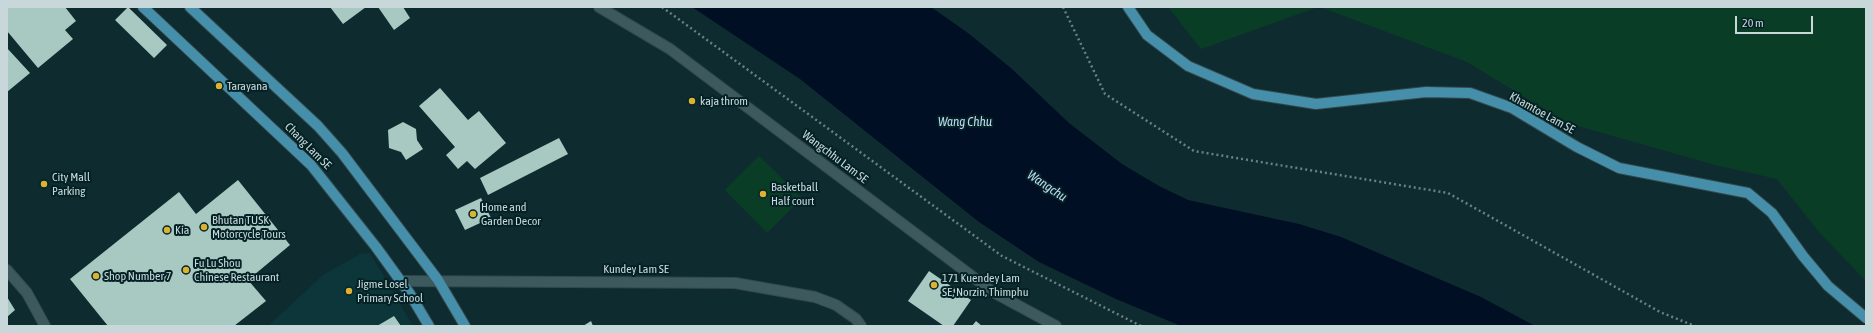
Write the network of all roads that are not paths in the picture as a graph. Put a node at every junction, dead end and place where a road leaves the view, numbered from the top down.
1 (143, 7) edge
2 (190, 7) edge
3 (599, 7) edge
4 (1128, 7) edge
5 (7, 270) edge
6 (438, 280) junction
7 (401, 282) junction
8 (1866, 318) edge
9 (45, 326) edge
10 (429, 326) edge
11 (465, 326) edge
12 (861, 326) edge
13 (1056, 326) edge

1 - 7 main road, Chang Lam SE
2 - 6 main road, Chang Lam SE
3 - 13 street, Wangchhu Lam SE
4 - 8 main road, Khamtoe Lam SE
5 - 9 street
6 - 7 street, Kundey Lam SE
6 - 11 main road, Chang Lam SE
6 - 12 street, Kundey Lam SE
7 - 10 main road, Chang Lam SE

